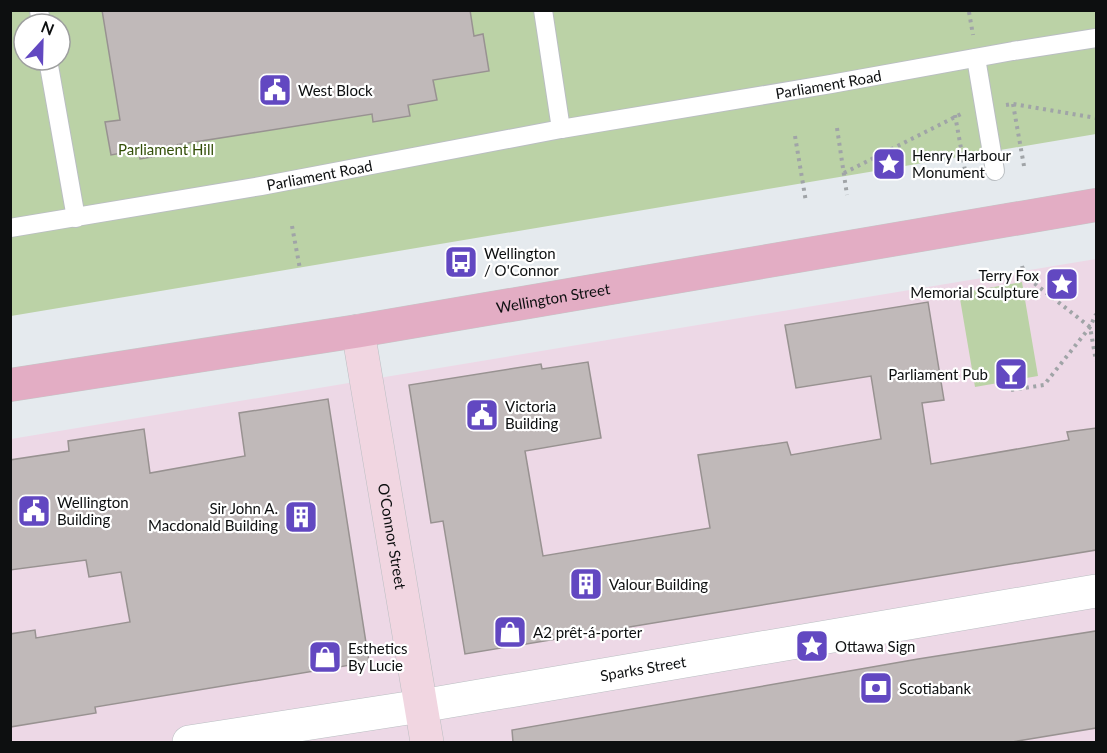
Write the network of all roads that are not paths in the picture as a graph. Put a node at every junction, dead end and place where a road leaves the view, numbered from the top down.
1 (543, 10) edge
2 (1096, 38) edge
3 (976, 58) junction
4 (50, 72) edge
5 (561, 129) junction
6 (995, 171) dead end
7 (1096, 205) edge
8 (76, 218) junction
9 (10, 228) edge
10 (358, 331) junction
11 (10, 385) edge
12 (1096, 591) edge
13 (421, 706) junction
14 (189, 742) edge
15 (427, 742) edge

1 - 5 lane
2 - 3 lane, Parliament Road
3 - 5 lane, Parliament Road
3 - 6 lane
4 - 8 lane
5 - 8 lane, Parliament Road
7 - 10 main road, Wellington Street
8 - 9 lane, Parliament Road
10 - 11 main road, Wellington Street
10 - 13 main road, O'Connor Street
12 - 13 street, Sparks Street
13 - 14 street, Sparks Street
13 - 15 main road, O'Connor Street

